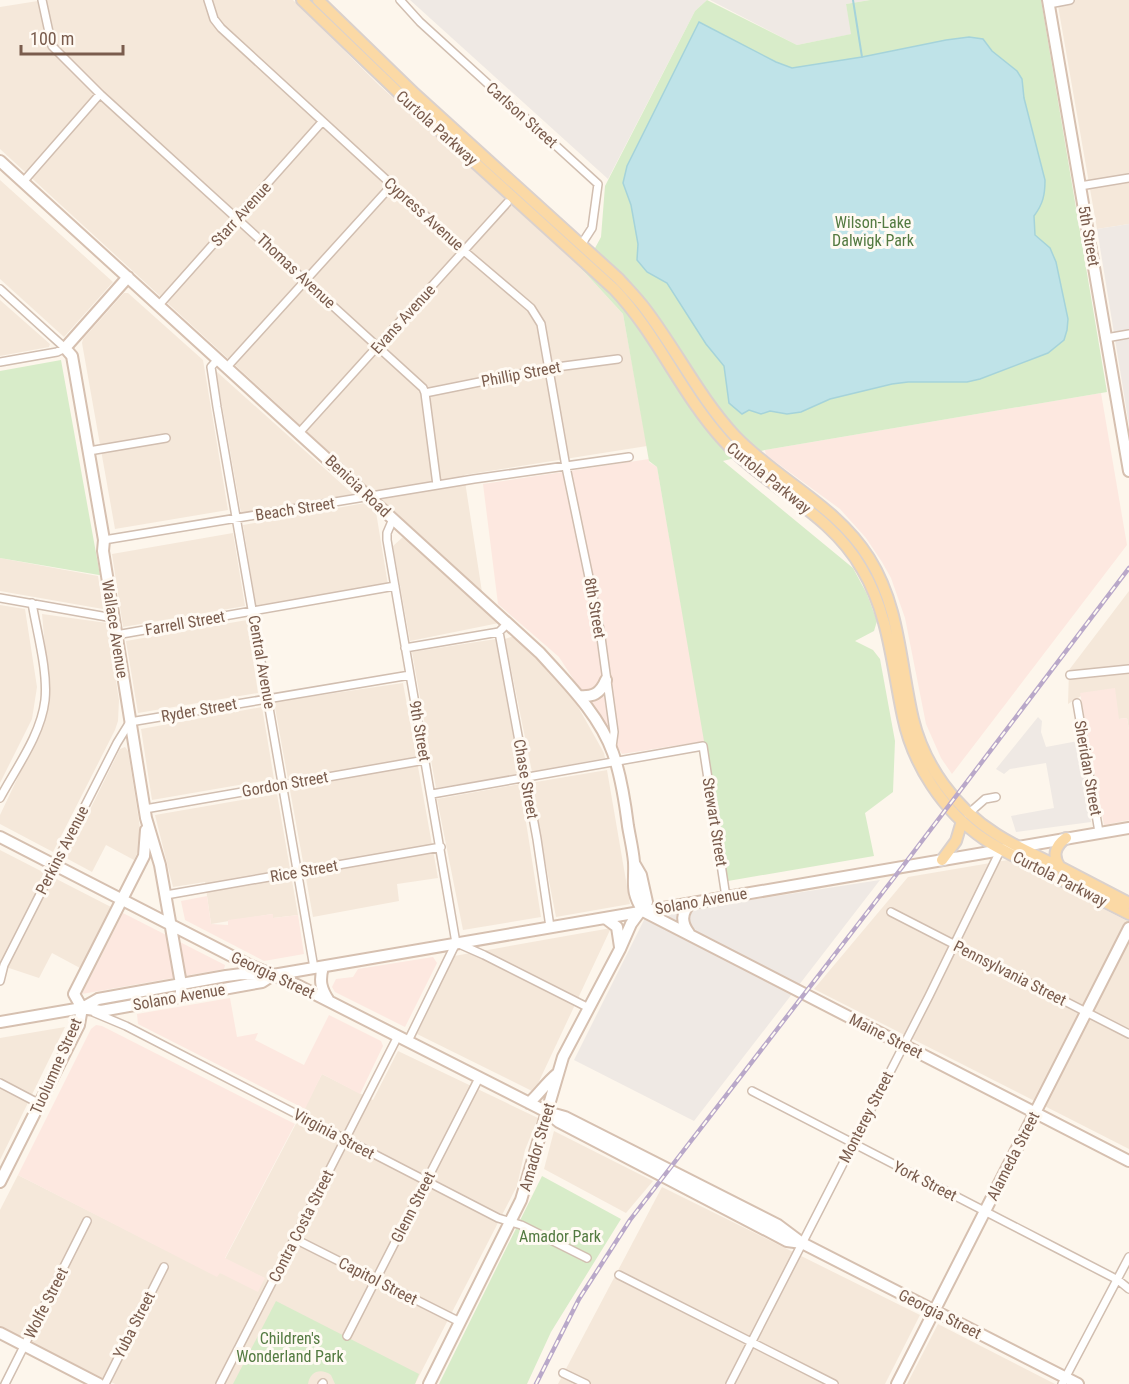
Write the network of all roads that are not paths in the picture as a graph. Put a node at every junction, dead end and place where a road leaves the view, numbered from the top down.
1 (42, 0) edge
2 (208, 0) edge
3 (302, 0) edge
4 (318, 0) edge
5 (400, 0) edge
6 (1070, 0) edge
7 (1049, 2) edge
8 (100, 94) junction
9 (322, 122) junction
10 (0, 161) edge
11 (1129, 178) edge
12 (23, 182) junction
13 (392, 185) junction
14 (1080, 186) junction
15 (507, 203) dead end
16 (237, 218) junction
17 (559, 239) junction
18 (581, 245) junction
19 (465, 251) junction
20 (129, 277) junction
21 (306, 281) junction
22 (0, 289) edge
23 (159, 305) junction
24 (1129, 334) edge
25 (1106, 338) junction
26 (378, 347) junction
27 (66, 348) junction
28 (218, 359) junction
29 (618, 359) dead end
30 (0, 362) edge
31 (227, 367) junction
32 (549, 368) junction
33 (425, 393) junction
34 (299, 433) junction
35 (166, 438) dead end
36 (89, 451) junction
37 (629, 457) dead end
38 (566, 467) junction
39 (1129, 471) edge
40 (437, 485) junction
41 (371, 497) junction
42 (237, 519) junction
43 (393, 519) junction
44 (104, 540) junction
45 (395, 586) junction
46 (0, 598) edge
47 (32, 603) junction
48 (253, 611) junction
49 (113, 618) junction
50 (508, 623) junction
51 (499, 632) junction
52 (116, 635) junction
53 (405, 648) junction
54 (1129, 669) edge
55 (411, 675) junction
56 (1070, 675) dead end
57 (606, 680) junction
58 (579, 696) junction
59 (268, 698) junction
60 (1077, 703) dead end
61 (130, 722) junction
62 (614, 756) junction
63 (425, 760) junction
64 (526, 778) junction
65 (283, 785) junction
66 (432, 794) junction
67 (996, 797) dead end
68 (0, 798) edge
69 (146, 813) junction
70 (965, 817) junction
71 (1129, 828) edge
72 (1099, 832) junction
73 (0, 837) edge
74 (1066, 838) junction
75 (441, 847) junction
76 (1018, 847) junction
77 (1001, 849) junction
78 (942, 860) junction
79 (54, 865) junction
80 (140, 865) junction
81 (160, 865) junction
82 (1060, 867) junction
83 (297, 872) junction
84 (166, 895) junction
85 (726, 897) junction
86 (123, 900) junction
87 (691, 903) junction
88 (1129, 903) edge
89 (643, 911) junction
90 (891, 912) dead end
91 (1129, 914) edge
92 (605, 918) junction
93 (171, 924) junction
94 (550, 927) junction
95 (1129, 928) edge
96 (691, 936) junction
97 (456, 943) junction
98 (954, 944) junction
99 (620, 949) junction
100 (223, 952) junction
101 (318, 967) junction
102 (273, 975) junction
103 (226, 976) junction
104 (0, 981) edge
105 (181, 984) junction
106 (181, 997) junction
107 (329, 1001) junction
108 (82, 1008) junction
109 (589, 1008) junction
110 (1086, 1012) junction
111 (0, 1022) edge
112 (1129, 1034) edge
113 (403, 1039) junction
114 (904, 1045) junction
115 (558, 1073) junction
116 (479, 1078) junction
117 (0, 1083) edge
118 (752, 1092) dead end
119 (529, 1103) junction
120 (40, 1104) junction
121 (547, 1112) junction
122 (1035, 1112) junction
123 (345, 1140) junction
124 (853, 1144) junction
125 (1129, 1161) edge
126 (426, 1181) junction
127 (0, 1182) edge
128 (985, 1211) junction
129 (87, 1221) dead end
130 (511, 1222) junction
131 (295, 1239) junction
132 (802, 1243) junction
133 (1129, 1257) edge
134 (587, 1258) dead end
135 (164, 1267) dead end
136 (619, 1275) dead end
137 (375, 1279) junction
138 (1118, 1280) junction
139 (1129, 1282) edge
140 (1129, 1289) edge
141 (934, 1310) junction
142 (460, 1322) junction
143 (0, 1333) edge
144 (347, 1336) dead end
145 (751, 1342) junction
146 (24, 1346) junction
147 (563, 1373) dead end
148 (1064, 1381) edge
149 (5, 1384) edge
150 (99, 1384) edge
151 (105, 1384) edge
152 (220, 1384) edge
153 (429, 1384) edge
154 (586, 1384) edge
155 (730, 1384) edge
156 (834, 1384) edge
157 (897, 1384) edge
158 (1078, 1384) edge

1 - 8 street, Thomas Avenue
2 - 9 street, Cypress Avenue
3 - 17 main road, Curtola Parkway
4 - 18 main road, Curtola Parkway
5 - 18 street, Carlson Street
6 - 7 street
7 - 14 main road, 5th Street
8 - 12 street
8 - 16 street, Thomas Avenue
9 - 13 street, Cypress Avenue
9 - 16 street, Starr Avenue
10 - 12 main road, Benicia Road
11 - 14 street
12 - 20 main road, Benicia Road
13 - 19 street, Cypress Avenue
13 - 21 street
14 - 25 main road, 5th Street
15 - 19 street, Evans Avenue
16 - 21 street, Thomas Avenue
16 - 23 street, Starr Avenue
17 - 18 main road
17 - 70 main road, Curtola Parkway
18 - 70 main road, Curtola Parkway
19 - 26 street, Evans Avenue
19 - 32 street, Cypress Avenue
20 - 23 main road, Benicia Road
20 - 27 main road
21 - 26 street, Thomas Avenue
21 - 31 street
22 - 27 street, Wallace Avenue
23 - 28 main road, Benicia Road
24 - 25 street
25 - 39 main road, 5th Street
26 - 33 street, Thomas Avenue
26 - 34 street, Evans Avenue
27 - 30 street
27 - 36 main road, Wallace Avenue
28 - 31 main road, Benicia Road
28 - 42 street, Central Avenue
29 - 32 street, Phillip Street
31 - 34 main road, Benicia Road
32 - 33 street, Phillip Street
32 - 38 street, Cypress Avenue
33 - 40 street
34 - 41 main road, Benicia Road
35 - 36 street
36 - 44 main road, Wallace Avenue
37 - 38 street, Beach Street
38 - 40 street, Beach Street
38 - 57 street, 8th Street
40 - 41 street, Beach Street
41 - 42 street, Beach Street
41 - 43 main road, Benicia Road
42 - 44 street, Beach Street
42 - 48 street, Central Avenue
43 - 45 street, 9th Street
43 - 50 main road, Benicia Road
44 - 49 main road, Wallace Avenue
45 - 48 street, Farrell Street
45 - 53 street, 9th Street
46 - 47 street
47 - 49 street
47 - 68 street
48 - 52 street, Farrell Street
48 - 59 street, Central Avenue
49 - 52 main road, Wallace Avenue
50 - 51 street
50 - 58 main road, Benicia Road
51 - 53 street
51 - 64 street, Chase Street
52 - 61 main road, Wallace Avenue
53 - 55 street, 9th Street
54 - 56 street
55 - 59 street, Ryder Street
55 - 63 street, 9th Street
57 - 58 main road
57 - 62 street, 8th Street
58 - 62 main road, Benicia Road
59 - 61 street, Ryder Street
59 - 65 street, Central Avenue
60 - 72 street, Sheridan Street
61 - 69 main road, Wallace Avenue
61 - 79 street, Perkins Avenue
62 - 64 street
62 - 85 street, Stewart Street
62 - 89 main road, Benicia Road
63 - 65 street, Gordon Street
63 - 66 street, 9th Street
64 - 66 street
64 - 94 street, Chase Street
65 - 69 street, Gordon Street
65 - 83 street, Central Avenue
66 - 75 street, 9th Street
67 - 70 street
69 - 80 main road, Tuolumne Street
69 - 81 main road, Wallace Avenue
70 - 76 main road, Curtola Parkway
70 - 77 main road, Curtola Parkway
70 - 78 main road
71 - 72 main road, Solano Avenue
72 - 74 main road, Solano Avenue
73 - 79 main road, Georgia Street
74 - 76 main road, Solano Avenue
74 - 82 main road
75 - 83 street, Rice Street
75 - 97 street, 9th Street
76 - 77 main road, Solano Avenue
76 - 82 main road, Curtola Parkway
77 - 78 main road, Solano Avenue
77 - 91 main road, Curtola Parkway
77 - 98 street, Monterey Street
78 - 85 main road, Solano Avenue
79 - 86 main road, Georgia Street
79 - 104 street, Perkins Avenue
80 - 81 main road
80 - 86 main road, Tuolumne Street
81 - 84 main road, Wallace Avenue
82 - 88 main road, Curtola Parkway
83 - 84 street, Rice Street
83 - 101 street, Central Avenue
84 - 93 main road, Wallace Avenue
85 - 87 main road, Solano Avenue
86 - 93 main road, Georgia Street
86 - 108 main road, Tuolumne Street
87 - 89 main road, Solano Avenue
87 - 96 main road
89 - 92 main road, Solano Avenue
89 - 96 main road, Maine Street
89 - 99 main road, Amador Street
90 - 98 street, Pennsylvania Street
92 - 94 main road, Solano Avenue
92 - 99 main road
93 - 100 main road, Georgia Street
93 - 105 main road, Wallace Avenue
94 - 97 main road, Solano Avenue
95 - 110 main road, Alameda Street
96 - 114 main road, Maine Street
97 - 101 main road, Solano Avenue
97 - 109 street
97 - 113 street, Contra Costa Street
98 - 110 street, Pennsylvania Street
98 - 114 street, Monterey Street
99 - 109 main road, Amador Street
100 - 102 main road, Georgia Street
100 - 103 main road
101 - 102 main road, Solano Avenue
101 - 107 main road
102 - 103 main road, Solano Avenue
102 - 106 main road, Solano Avenue
102 - 107 main road, Georgia Street
103 - 105 main road, Solano Avenue
105 - 106 main road, Wallace Avenue
105 - 108 main road, Solano Avenue
106 - 108 main road, Solano Avenue
107 - 113 main road, Georgia Street
108 - 111 main road, Solano Avenue
108 - 120 main road, Tuolumne Street
108 - 123 street, Virginia Street
109 - 115 main road, Amador Street
110 - 112 street, Pennsylvania Street
110 - 122 main road, Alameda Street
113 - 116 main road, Georgia Street
113 - 123 street, Contra Costa Street
114 - 122 main road, Maine Street
114 - 124 street, Monterey Street
115 - 119 main road
115 - 121 main road, Amador Street
116 - 119 main road, Georgia Street
116 - 126 street, Glenn Street
117 - 120 street
118 - 124 street, York Street
119 - 121 main road, Georgia Street
120 - 127 main road, Tuolumne Street
121 - 130 main road, Amador Street
121 - 132 main road, Georgia Street
122 - 125 main road, Maine Street
122 - 128 main road, Alameda Street
123 - 126 street, Virginia Street
123 - 131 street, Contra Costa Street
124 - 128 street, York Street
124 - 132 street, Monterey Street
126 - 130 street, Virginia Street
126 - 137 street, Glenn Street
128 - 138 street, York Street
128 - 141 main road, Alameda Street
129 - 146 street, Wolfe Street
130 - 134 street, Virginia Street
130 - 142 main road, Amador Street
131 - 137 street, Capitol Street
131 - 152 street, Contra Costa Street
132 - 141 main road, Georgia Street
132 - 145 street, Monterey Street
133 - 138 street
135 - 151 street, Yuba Street
136 - 145 street
137 - 142 street, Capitol Street
137 - 144 street, Glenn Street
138 - 139 street
138 - 140 street, York Street
138 - 148 street
141 - 148 main road, Georgia Street
141 - 157 main road, Alameda Street
142 - 153 main road, Amador Street
143 - 146 main road
145 - 155 street, Monterey Street
145 - 156 street
146 - 149 street, Wolfe Street
146 - 150 main road
147 - 154 street
148 - 158 main road, Georgia Street

